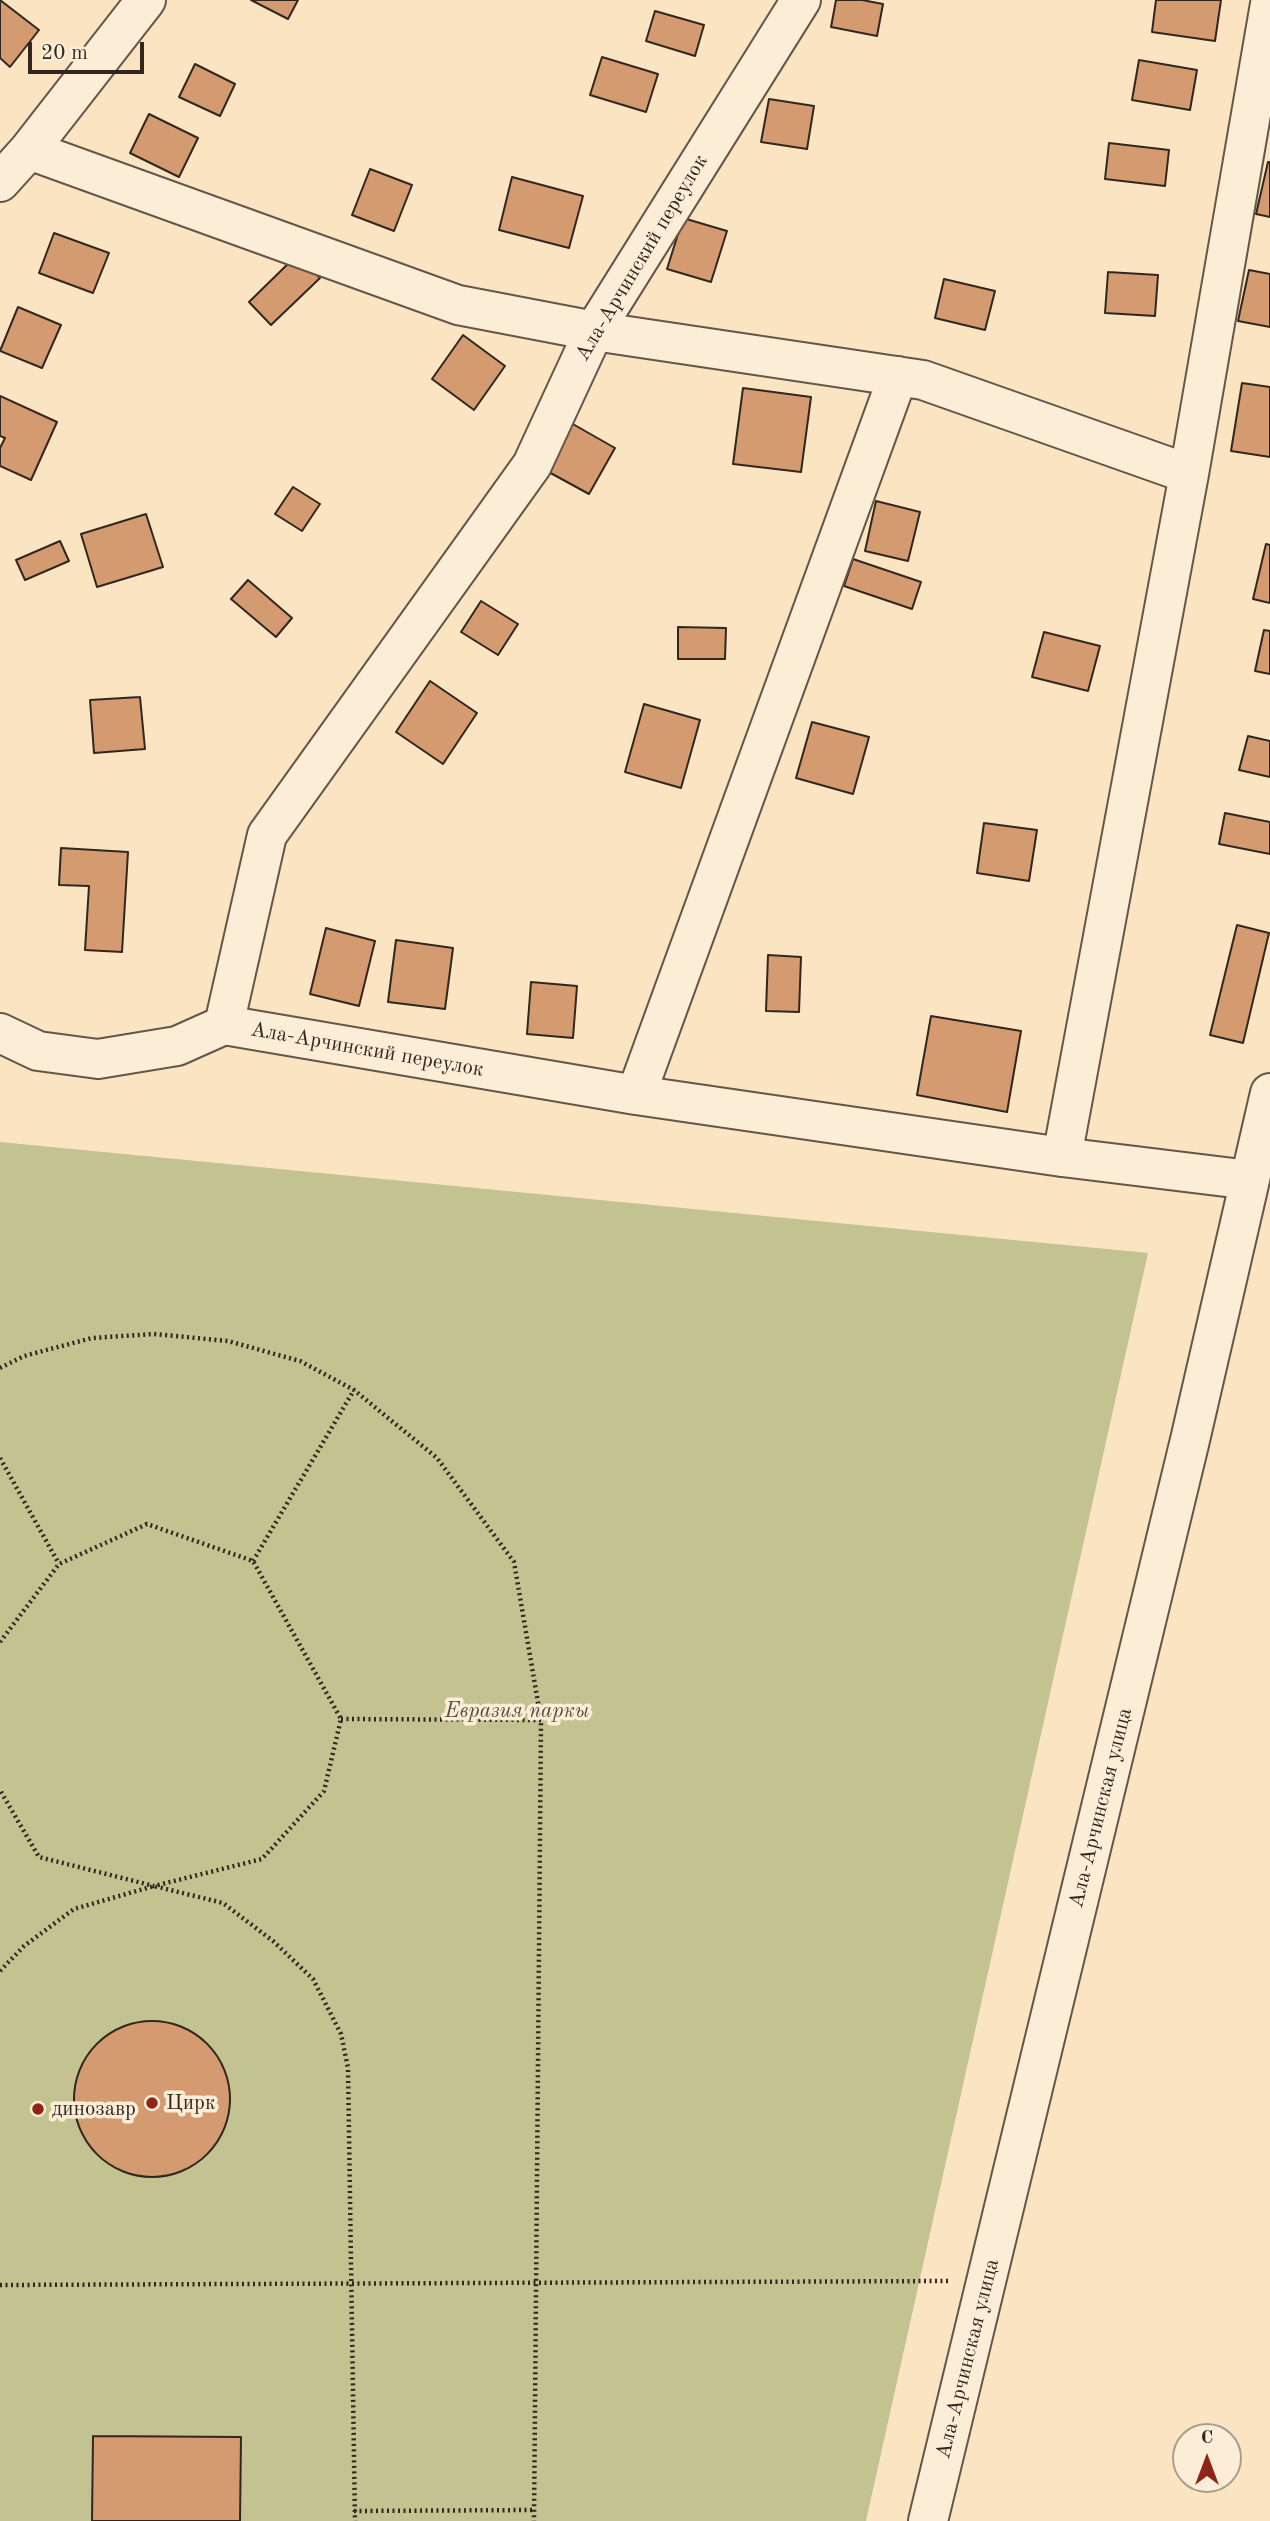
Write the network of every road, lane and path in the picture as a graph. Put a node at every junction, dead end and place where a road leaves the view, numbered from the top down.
1 (146, 0) edge
2 (801, 0) edge
3 (1270, 4) edge
4 (29, 150) junction
5 (0, 182) edge
6 (594, 331) junction
7 (898, 376) junction
8 (1189, 474) junction
9 (225, 1026) junction
10 (0, 1033) edge
11 (1270, 1093) edge
12 (636, 1096) junction
13 (1062, 1157) junction
14 (1250, 1180) junction
15 (0, 1368) edge
16 (354, 1390) junction
17 (0, 1458) edge
18 (253, 1560) junction
19 (58, 1564) junction
20 (0, 1642) edge
21 (341, 1719) junction
22 (541, 1720) junction
23 (0, 1790) edge
24 (154, 1886) junction
25 (0, 1971) edge
26 (986, 2281) junction
27 (537, 2283) junction
28 (350, 2284) junction
29 (0, 2285) edge
30 (534, 2510) junction
31 (355, 2511) junction
32 (355, 2521) edge
33 (534, 2521) edge
34 (928, 2521) edge

1 - 4 street
2 - 6 street, Ала-Арчинский переулок
3 - 8 street
4 - 5 street
4 - 6 street
6 - 7 street
6 - 9 street, Ала-Арчинский переулок
7 - 8 street
7 - 12 street
8 - 13 street
9 - 10 street
9 - 12 street, Ала-Арчинский переулок
11 - 14 street, Ала-Арчинская улица
12 - 13 street, Ала-Арчинский переулок
13 - 14 street, Ала-Арчинский переулок
14 - 26 street, Ала-Арчинская улица
15 - 16 path
16 - 18 path
16 - 22 path
17 - 19 path
18 - 19 path
18 - 21 path
19 - 20 path
21 - 22 path
21 - 24 path
22 - 27 path
23 - 24 path
24 - 25 path
24 - 28 path
26 - 27 path
26 - 34 street, Ала-Арчинская улица
27 - 28 path
27 - 30 path
28 - 29 path
28 - 31 path
30 - 31 path
30 - 33 path
31 - 32 path

